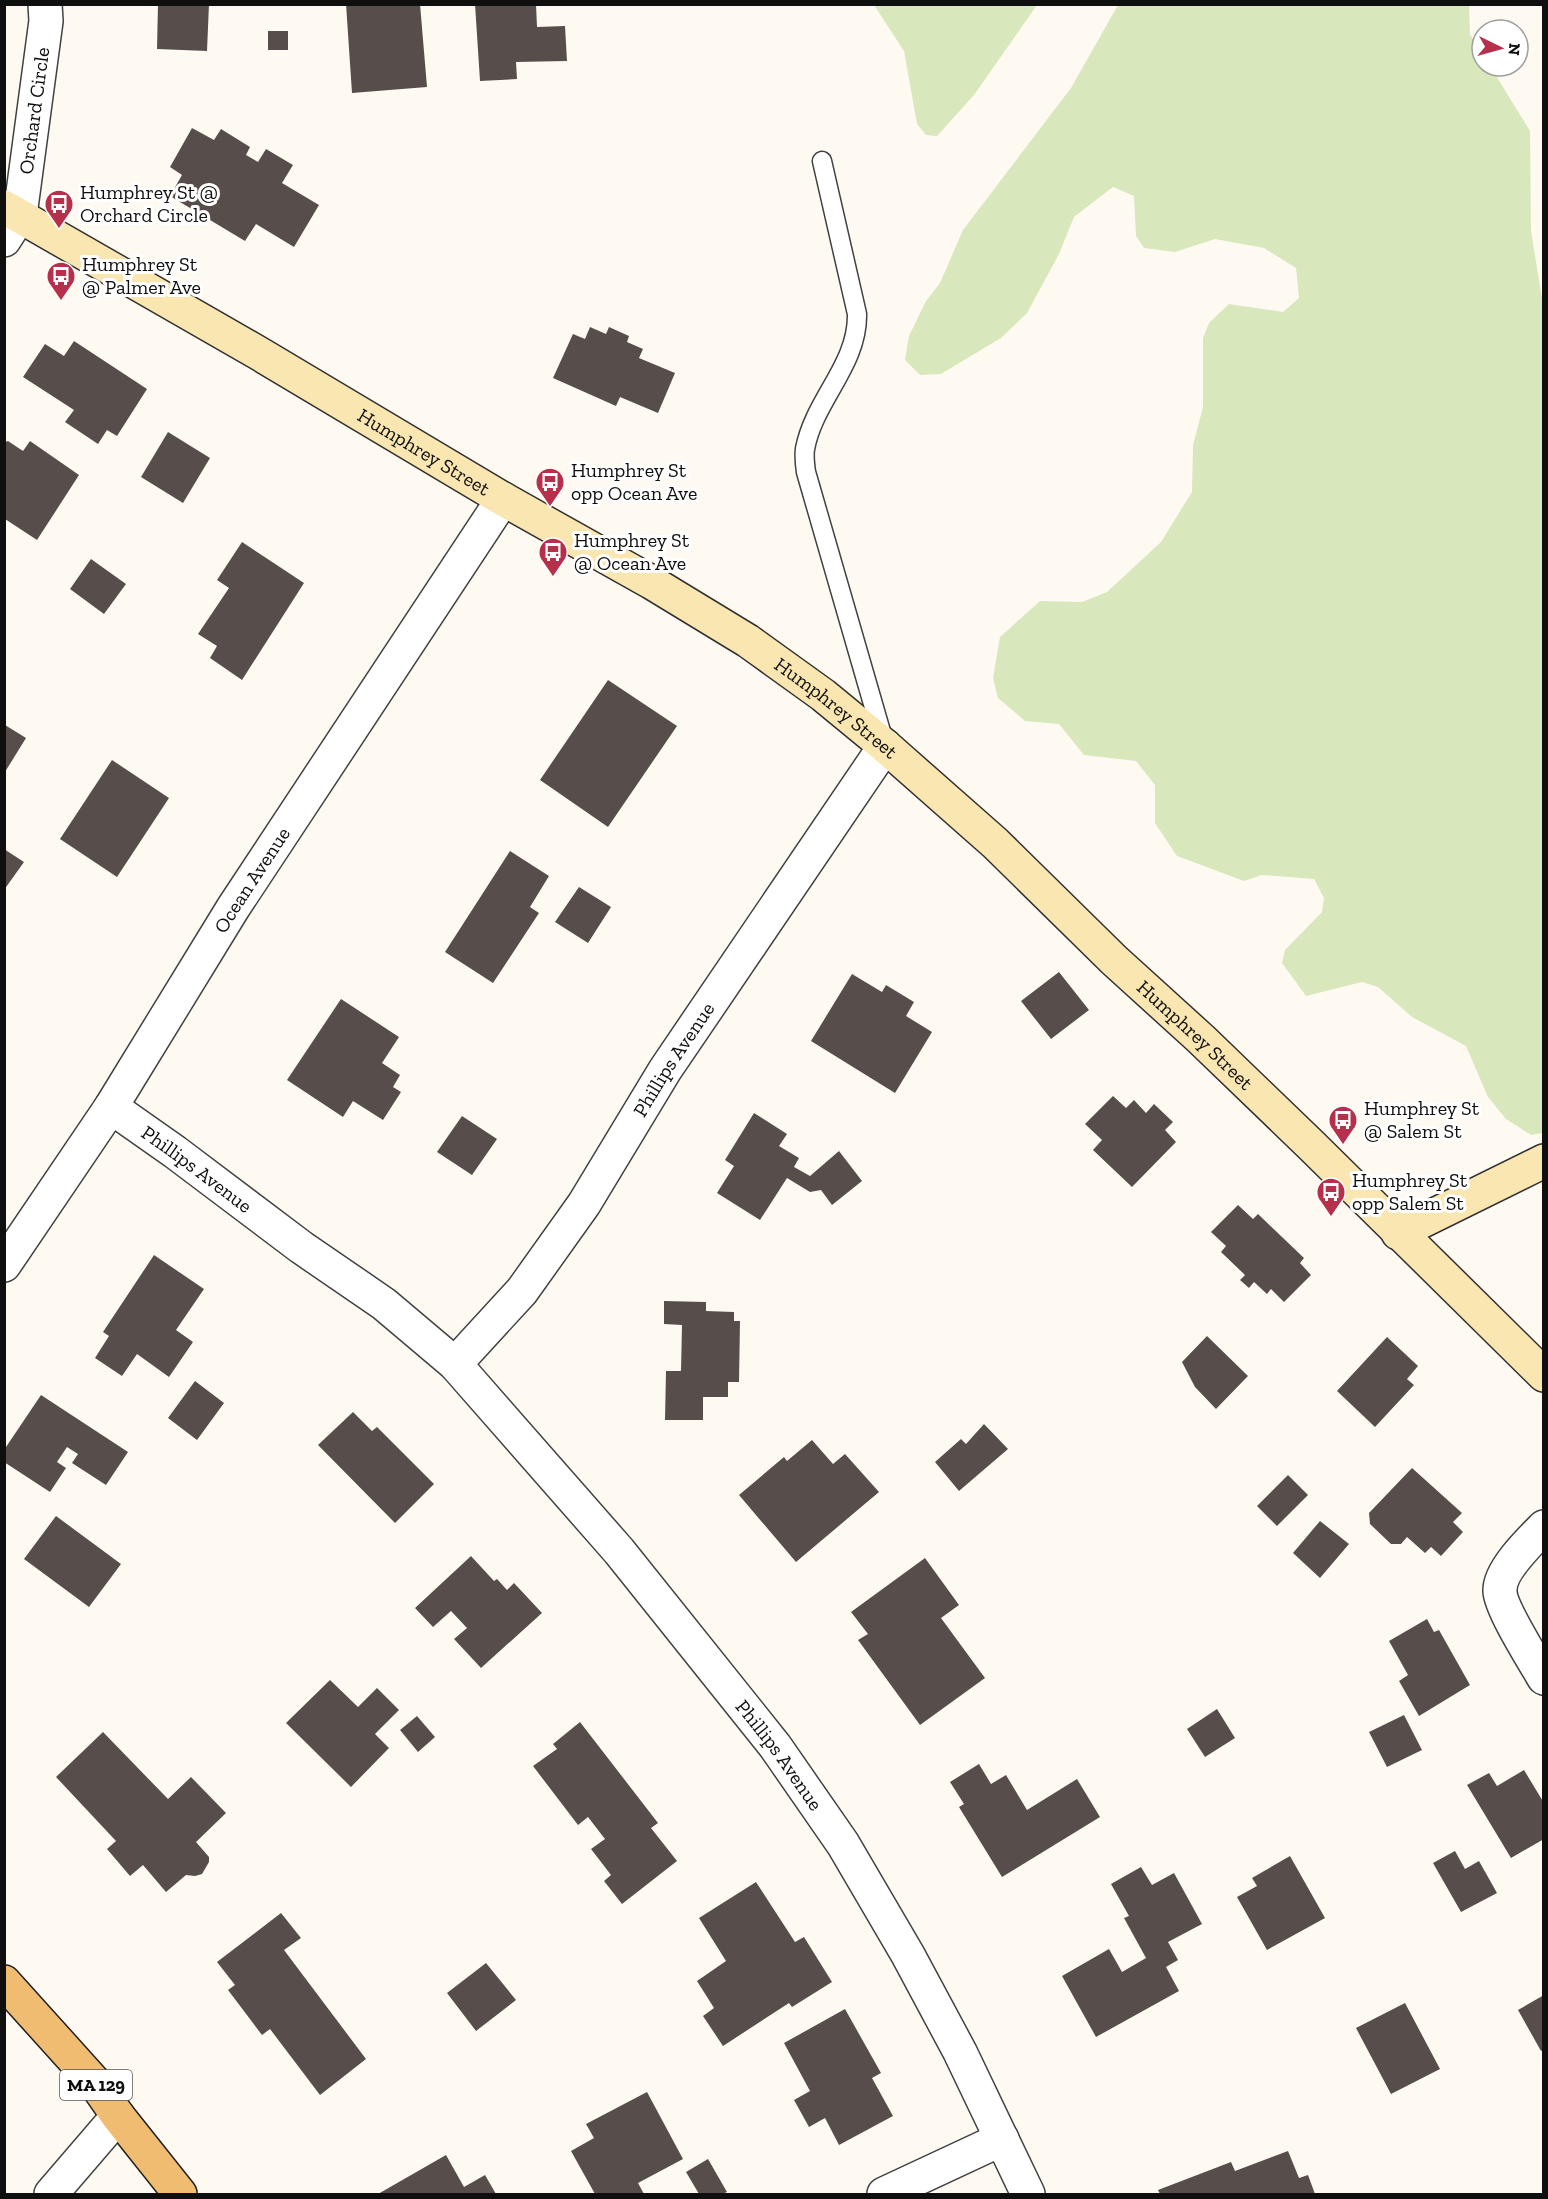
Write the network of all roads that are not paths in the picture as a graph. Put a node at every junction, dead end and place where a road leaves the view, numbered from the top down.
1 (45, 4) edge
2 (822, 161) dead end
3 (10, 221) edge
4 (504, 500) junction
5 (885, 746) junction
6 (111, 1107) junction
7 (1544, 1161) edge
8 (1398, 1233) junction
9 (4, 1265) edge
10 (455, 1364) junction
11 (1544, 1375) edge
12 (1544, 1527) edge
13 (1544, 1678) edge
14 (4, 1982) edge
15 (118, 2116) junction
16 (1002, 2139) junction
17 (51, 2194) edge
18 (180, 2194) edge
19 (884, 2194) edge
20 (1028, 2194) edge

1 - 3 street, Orchard Circle
2 - 5 lane
3 - 4 main road, Humphrey Street
4 - 5 main road, Humphrey Street
4 - 6 street, Ocean Avenue
5 - 8 main road, Humphrey Street
5 - 10 street, Phillips Avenue
6 - 9 street, Ocean Avenue
6 - 10 street, Phillips Avenue
7 - 8 main road
8 - 11 main road, Humphrey Street
10 - 16 street, Phillips Avenue
12 - 13 street
14 - 15 main road, MA 129
15 - 17 street
15 - 18 main road, MA 129
16 - 19 street
16 - 20 street, Phillips Avenue

